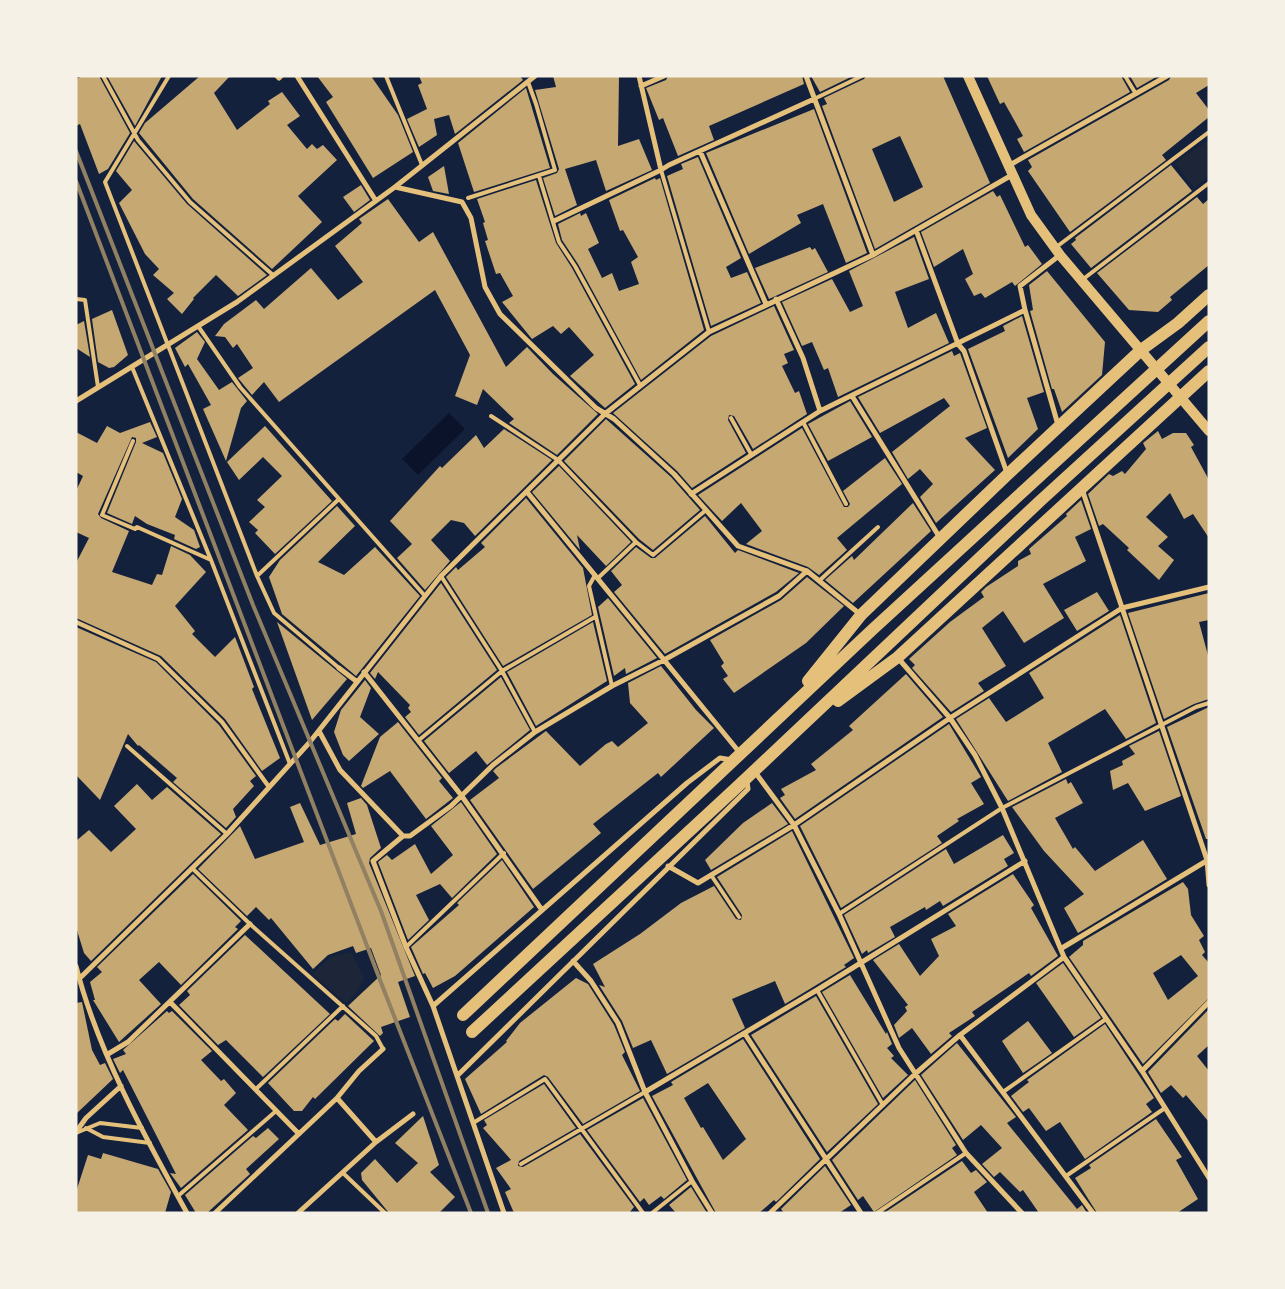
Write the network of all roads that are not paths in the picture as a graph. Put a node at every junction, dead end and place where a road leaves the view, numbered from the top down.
1 (103, 76) edge
2 (169, 76) edge
3 (297, 76) edge
4 (386, 76) edge
5 (535, 76) edge
6 (639, 76) edge
7 (664, 76) edge
8 (806, 76) edge
9 (862, 76) edge
10 (968, 76) edge
11 (1125, 76) edge
12 (1167, 76) edge
13 (527, 79) edge
14 (641, 86) junction
15 (1136, 94) junction
16 (814, 99) junction
17 (1209, 132) edge
18 (134, 133) junction
19 (700, 151) junction
20 (422, 165) junction
21 (661, 170) junction
22 (1010, 170) junction
23 (539, 176) junction
24 (1209, 184) edge
25 (395, 187) junction
26 (468, 198) joint
27 (376, 201) junction
28 (462, 202) junction
29 (554, 221) junction
30 (916, 230) junction
31 (1057, 252) junction
32 (873, 255) junction
33 (273, 275) junction
34 (1082, 280) junction
35 (1209, 295) edge
36 (76, 299) edge
37 (776, 299) junction
38 (766, 304) junction
39 (1025, 310) junction
40 (1209, 321) edge
41 (198, 326) junction
42 (709, 332) junction
43 (167, 344) junction
44 (958, 344) junction
45 (1209, 347) edge
46 (1141, 350) junction
47 (132, 367) junction
48 (1209, 370) edge
49 (640, 385) junction
50 (98, 387) junction
51 (852, 396) junction
52 (1180, 397) junction
53 (76, 401) edge
54 (820, 411) junction
55 (606, 413) junction
56 (491, 416) dead end
57 (731, 418) dead end
58 (803, 422) junction
59 (1058, 426) junction
60 (1209, 431) edge
61 (133, 441) dead end
62 (751, 454) junction
63 (558, 460) junction
64 (1007, 474) junction
65 (1081, 487) junction
66 (527, 492) junction
67 (690, 494) junction
68 (339, 499) junction
69 (846, 504) dead end
70 (706, 510) junction
71 (878, 527) dead end
72 (941, 539) junction
73 (636, 542) junction
74 (211, 560) junction
75 (807, 571) junction
76 (257, 576) junction
77 (441, 576) junction
78 (597, 577) junction
79 (820, 580) junction
80 (1209, 587) edge
81 (425, 596) junction
82 (1122, 608) junction
83 (862, 615) junction
84 (595, 618) junction
85 (76, 622) edge
86 (898, 657) junction
87 (664, 660) junction
88 (339, 668) joint
89 (502, 671) junction
90 (364, 672) junction
91 (356, 681) junction
92 (612, 686) junction
93 (1209, 703) edge
94 (950, 718) junction
95 (778, 719) junction
96 (1160, 727) junction
97 (319, 731) junction
98 (535, 732) junction
99 (793, 734) junction
100 (418, 740) junction
101 (127, 746) dead end
102 (738, 757) junction
103 (290, 764) junction
104 (750, 774) junction
105 (269, 787) junction
106 (461, 795) junction
107 (1002, 808) junction
108 (794, 825) junction
109 (227, 834) junction
110 (402, 836) junction
111 (504, 853) junction
112 (1208, 860) edge
113 (1025, 861) junction
114 (668, 866) junction
115 (192, 868) junction
116 (711, 875) junction
117 (1209, 885) edge
118 (542, 910) junction
119 (839, 914) junction
120 (739, 917) dead end
121 (250, 924) junction
122 (406, 947) junction
123 (1062, 948) junction
124 (1064, 957) junction
125 (573, 962) junction
126 (859, 962) junction
127 (76, 966) edge
128 (78, 975) edge
129 (817, 990) junction
130 (170, 1002) junction
131 (1209, 1002) edge
132 (343, 1006) junction
133 (433, 1006) junction
134 (463, 1015) dead end
135 (1106, 1019) junction
136 (472, 1032) dead end
137 (745, 1034) junction
138 (960, 1035) junction
139 (383, 1048) joint
140 (108, 1054) junction
141 (1142, 1071) junction
142 (915, 1074) junction
143 (457, 1076) junction
144 (122, 1086) junction
145 (256, 1089) junction
146 (646, 1092) junction
147 (1002, 1092) junction
148 (337, 1098) junction
149 (883, 1105) junction
150 (1165, 1108) junction
151 (276, 1111) junction
152 (413, 1114) dead end
153 (472, 1123) junction
154 (78, 1125) edge
155 (86, 1128) junction
156 (142, 1128) junction
157 (581, 1129) junction
158 (76, 1132) edge
159 (299, 1134) junction
160 (376, 1142) junction
161 (150, 1143) junction
162 (966, 1153) junction
163 (827, 1158) junction
164 (521, 1164) dead end
165 (343, 1173) junction
166 (1066, 1176) junction
167 (1209, 1178) edge
168 (692, 1181) junction
169 (178, 1196) junction
170 (187, 1213) edge
171 (215, 1213) edge
172 (298, 1213) edge
173 (385, 1213) edge
174 (504, 1213) edge
175 (643, 1213) edge
176 (652, 1213) edge
177 (712, 1213) edge
178 (770, 1213) edge
179 (860, 1213) edge
180 (877, 1213) edge
181 (1022, 1213) edge
182 (1093, 1213) edge

1 - 18 lane
2 - 18 lane
3 - 27 street
4 - 20 lane
5 - 13 street
6 - 14 street
7 - 14 street
8 - 16 street
9 - 16 lane
10 - 22 main road
11 - 15 lane
12 - 15 street
13 - 20 street
13 - 23 lane
14 - 21 street
15 - 22 street
16 - 19 street
16 - 32 street
17 - 31 lane
18 - 33 lane
18 - 43 lane
19 - 21 street
19 - 38 street
20 - 25 street
21 - 29 street
21 - 42 lane
22 - 30 street
22 - 31 main road
23 - 26 lane
23 - 29 lane
24 - 34 lane
25 - 27 street
25 - 28 street
26 - 28 street
27 - 33 street
28 - 55 street
29 - 49 lane
30 - 32 street
30 - 44 street
31 - 34 main road
31 - 39 street
32 - 37 street
33 - 41 street
34 - 46 main road
35 - 46 main road
36 - 50 lane
37 - 38 street
37 - 54 street
38 - 42 street
39 - 44 street
39 - 59 street
40 - 95 main road
41 - 43 street
41 - 68 lane
42 - 49 street
43 - 47 street
43 - 76 lane
44 - 51 street
44 - 64 street
45 - 99 main road
46 - 52 main road
46 - 59 main road
47 - 50 street
47 - 74 lane
48 - 52 main road
49 - 55 street
50 - 53 street
51 - 54 street
51 - 72 street
52 - 60 main road
52 - 65 main road
54 - 58 street
55 - 63 street
55 - 67 street
56 - 63 lane
57 - 62 lane
58 - 62 street
58 - 69 lane
59 - 64 main road
61 - 74 lane
62 - 67 street
63 - 66 street
63 - 73 lane
64 - 72 main road
65 - 82 street
65 - 86 main road
66 - 77 street
66 - 78 street
67 - 70 street
68 - 76 lane
68 - 81 lane
70 - 73 lane
70 - 75 street
71 - 79 lane
72 - 83 main road
73 - 78 lane
74 - 103 lane
75 - 79 street
75 - 87 street
76 - 88 lane
77 - 81 street
77 - 89 lane
78 - 84 lane
78 - 87 street
79 - 83 street
80 - 82 street
81 - 90 street
82 - 94 street
82 - 96 street
83 - 95 main road
84 - 89 lane
84 - 92 lane
85 - 105 street
86 - 94 street
86 - 99 main road
87 - 92 street
87 - 102 street
88 - 91 street
89 - 98 lane
89 - 100 lane
90 - 91 street
90 - 100 street
91 - 97 street
92 - 98 street
93 - 96 lane
94 - 107 street
94 - 108 street
95 - 102 main road
96 - 107 lane
96 - 112 street
97 - 103 street
97 - 110 street
98 - 106 street
99 - 104 main road
100 - 106 street
101 - 109 lane
102 - 118 street
102 - 134 main road
103 - 105 street
104 - 108 street
104 - 114 street
104 - 136 main road
105 - 109 street
106 - 110 street
106 - 111 street
107 - 113 street
107 - 119 lane
108 - 116 street
108 - 119 street
109 - 115 street
110 - 122 street
111 - 118 street
111 - 122 lane
112 - 117 street
112 - 123 street
113 - 123 street
113 - 126 street
114 - 116 street
114 - 125 street
115 - 121 lane
115 - 128 street
116 - 120 lane
118 - 133 street
119 - 126 street
121 - 130 street
121 - 132 lane
122 - 133 street
123 - 124 street
124 - 135 street
124 - 138 street
125 - 143 street
125 - 146 street
126 - 129 street
126 - 142 street
127 - 128 street
128 - 140 street
129 - 137 street
129 - 149 lane
130 - 140 street
130 - 145 street
131 - 141 street
132 - 139 lane
132 - 145 lane
133 - 143 street
135 - 141 street
135 - 147 lane
137 - 146 street
137 - 163 street
138 - 142 street
138 - 147 street
139 - 148 street
140 - 144 street
141 - 150 street
142 - 149 street
142 - 162 street
143 - 153 street
144 - 154 street
144 - 156 street
145 - 151 street
146 - 157 lane
146 - 168 street
147 - 166 street
148 - 159 street
148 - 160 street
149 - 163 street
150 - 166 lane
150 - 167 street
151 - 159 street
151 - 169 lane
152 - 160 street
153 - 157 lane
153 - 174 street
154 - 158 street
155 - 156 lane
155 - 158 lane
155 - 161 lane
156 - 161 street
157 - 164 lane
157 - 175 lane
159 - 171 street
160 - 165 street
161 - 169 street
162 - 180 lane
162 - 181 street
163 - 178 street
163 - 179 street
165 - 172 street
165 - 173 lane
166 - 182 street
168 - 176 lane
168 - 177 street
169 - 170 street

